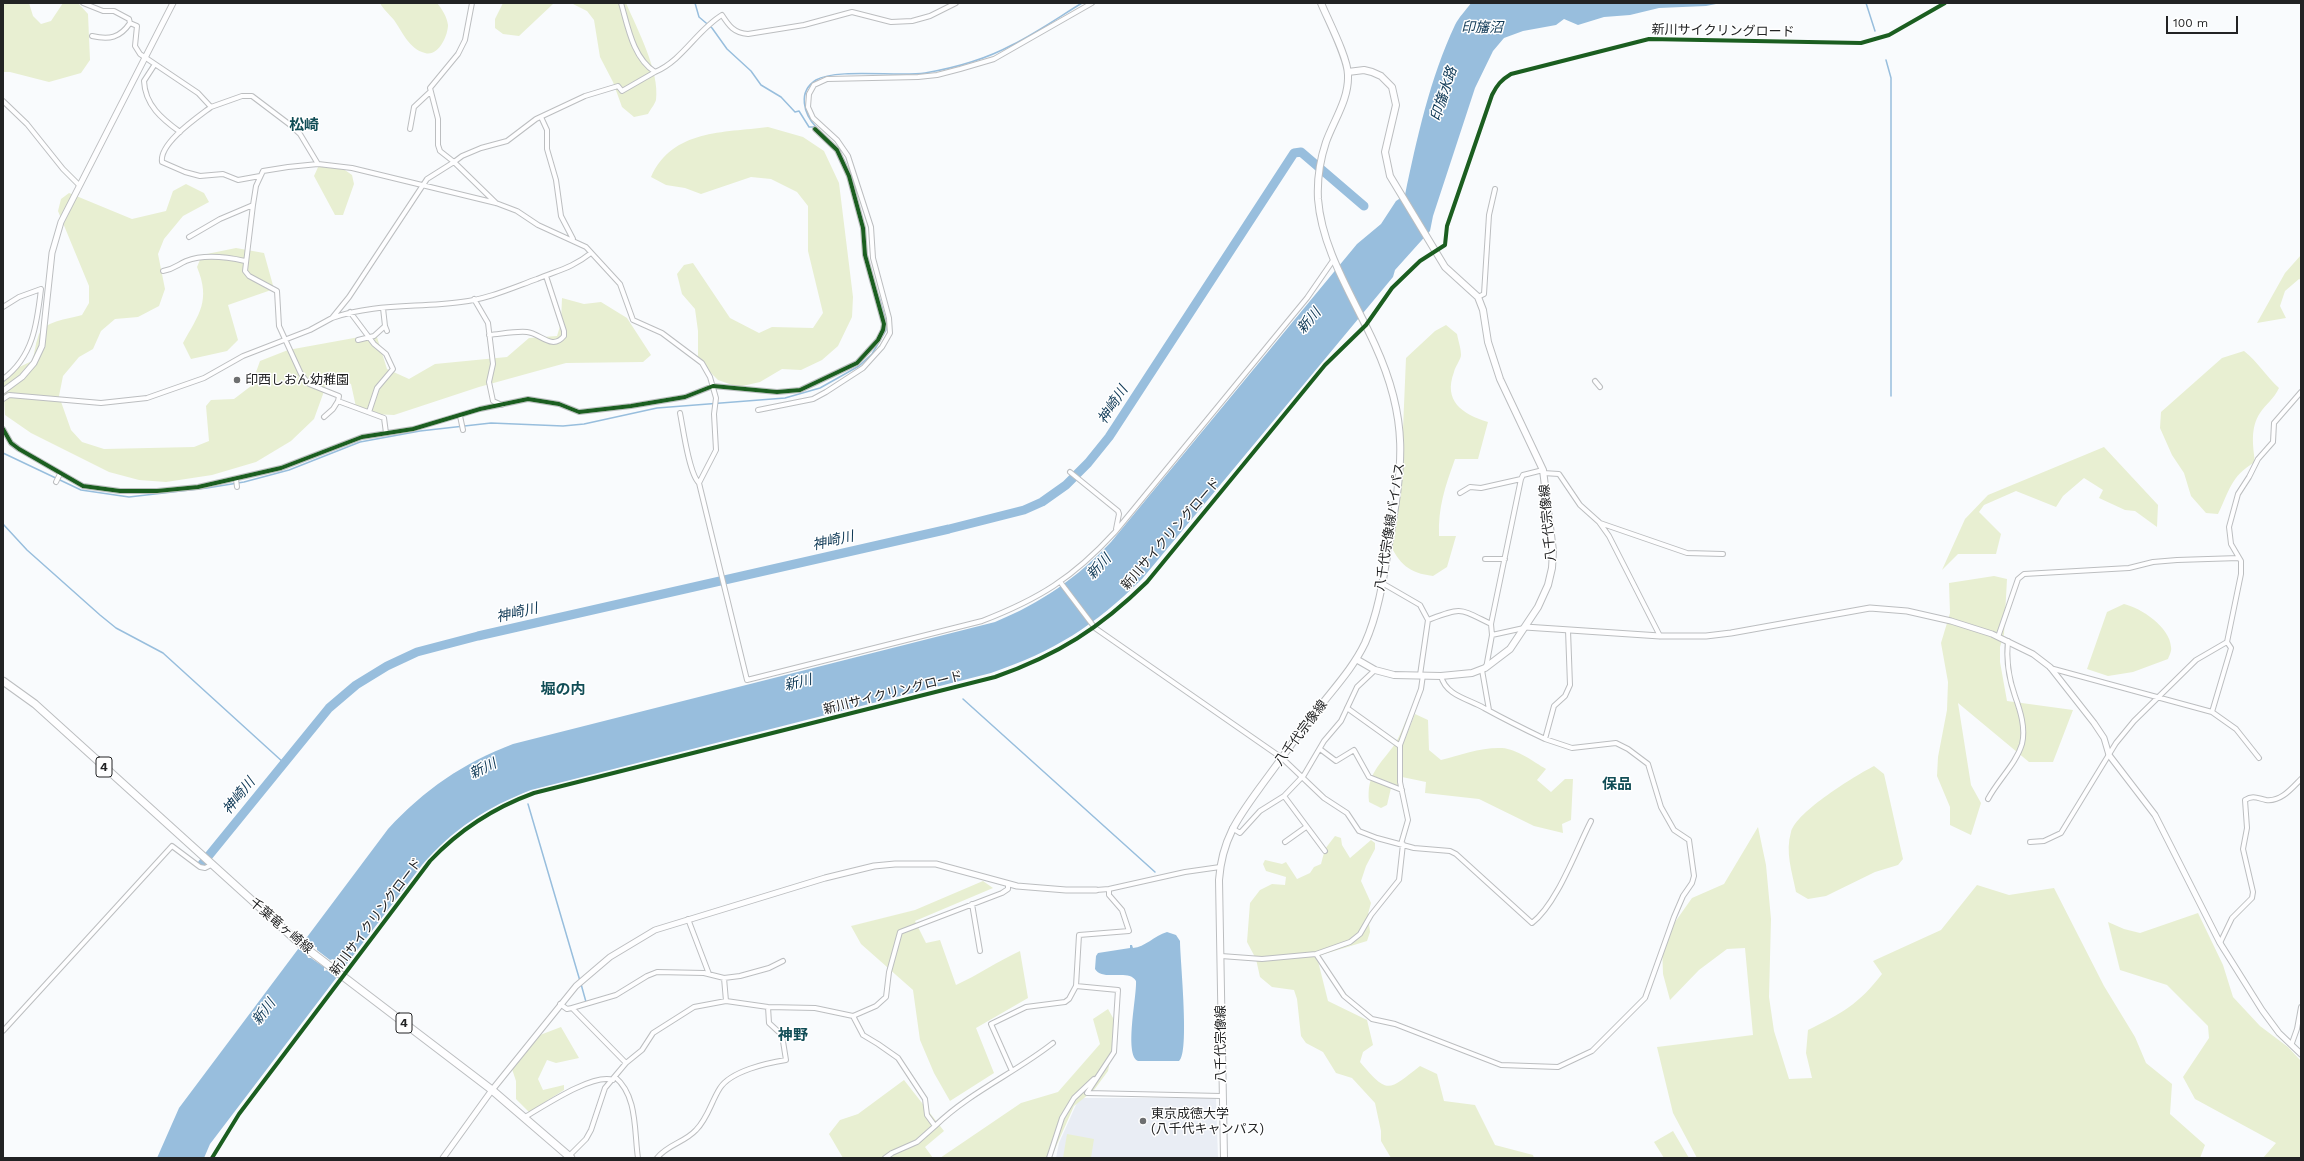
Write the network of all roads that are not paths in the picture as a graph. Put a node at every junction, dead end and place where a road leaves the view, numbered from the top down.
1 (83, 3) edge
2 (173, 3) edge
3 (472, 3) edge
4 (621, 3) edge
5 (956, 3) edge
6 (1092, 3) edge
7 (1321, 3) edge
8 (130, 23) junction
9 (92, 36) dead end
10 (145, 56) junction
11 (155, 64) junction
12 (655, 72) junction
13 (1348, 72) junction
14 (430, 92) junction
15 (3, 101) edge
16 (211, 107) junction
17 (541, 117) junction
18 (410, 129) dead end
19 (815, 129) dead end
20 (180, 132) junction
21 (454, 162) junction
22 (318, 164) junction
23 (260, 176) junction
24 (79, 185) junction
25 (422, 185) junction
26 (1495, 189) dead end
27 (496, 203) junction
28 (253, 205) junction
29 (189, 237) dead end
30 (573, 239) junction
31 (592, 253) junction
32 (1334, 259) junction
33 (245, 261) junction
34 (164, 271) dead end
35 (546, 276) junction
36 (1478, 297) junction
37 (474, 299) junction
38 (3, 307) edge
39 (383, 308) junction
40 (350, 312) junction
41 (332, 318) junction
42 (887, 325) junction
43 (385, 326) junction
44 (387, 331) dead end
45 (489, 335) junction
46 (368, 337) junction
47 (284, 340) junction
48 (358, 340) dead end
49 (3, 379) edge
50 (1595, 381) dead end
51 (713, 386) junction
52 (1600, 387) dead end
53 (3, 391) edge
54 (2301, 392) edge
55 (3, 399) edge
56 (338, 401) junction
57 (502, 406) junction
58 (758, 410) dead end
59 (369, 412) junction
60 (680, 413) dead end
61 (460, 416) junction
62 (324, 417) dead end
63 (3, 429) edge
64 (463, 430) dead end
65 (386, 433) junction
66 (1070, 472) dead end
67 (1543, 472) junction
68 (60, 474) junction
69 (236, 479) junction
70 (1521, 479) junction
71 (56, 482) dead end
72 (699, 482) junction
73 (237, 487) dead end
74 (1460, 493) dead end
75 (1599, 522) junction
76 (1115, 532) junction
77 (1723, 554) dead end
78 (2239, 558) junction
79 (1486, 559) dead end
80 (1505, 559) junction
81 (1061, 583) junction
82 (1382, 583) junction
83 (1428, 620) junction
84 (1492, 624) junction
85 (1525, 627) junction
86 (1568, 630) junction
87 (1492, 635) junction
88 (1660, 636) junction
89 (1998, 637) junction
90 (2008, 641) junction
91 (2227, 642) junction
92 (1356, 659) junction
93 (2050, 668) junction
94 (1484, 669) junction
95 (1375, 670) junction
96 (1421, 675) junction
97 (1441, 676) junction
98 (3, 681) edge
99 (2158, 697) junction
100 (1347, 708) junction
101 (1489, 710) junction
102 (2212, 712) junction
103 (1545, 739) junction
104 (1400, 746) junction
105 (1320, 749) junction
106 (2109, 755) junction
107 (1282, 758) junction
108 (2259, 758) dead end
109 (1302, 777) junction
110 (2301, 779) edge
111 (1402, 790) junction
112 (1284, 796) junction
113 (1988, 798) dead end
114 (1591, 821) dead end
115 (1306, 827) junction
116 (1231, 828) junction
117 (1285, 842) dead end
118 (2030, 842) dead end
119 (1402, 844) junction
120 (1325, 851) dead end
121 (207, 861) junction
122 (1220, 867) junction
123 (1008, 884) junction
124 (1109, 889) junction
125 (1096, 890) joint
126 (972, 904) junction
127 (688, 919) junction
128 (2220, 943) junction
129 (980, 951) dead end
130 (1316, 954) junction
131 (1221, 956) junction
132 (783, 961) dead end
133 (709, 974) junction
134 (724, 978) junction
135 (1076, 986) junction
136 (726, 1001) junction
137 (560, 1004) junction
138 (2301, 1006) edge
139 (768, 1007) junction
140 (572, 1008) junction
141 (853, 1016) junction
142 (3, 1031) edge
143 (1053, 1043) dead end
144 (2292, 1043) junction
145 (2301, 1054) edge
146 (626, 1063) junction
147 (1012, 1071) junction
148 (1098, 1076) junction
149 (614, 1078) junction
150 (492, 1090) junction
151 (1222, 1096) junction
152 (525, 1117) junction
153 (935, 1126) junction
154 (569, 1157) edge
155 (443, 1158) edge
156 (638, 1158) edge
157 (658, 1158) edge
158 (885, 1158) edge
159 (1049, 1158) edge
160 (1224, 1158) edge

1 - 8 street
2 - 10 street
3 - 14 street
4 - 12 street
5 - 12 street
6 - 42 street
7 - 13 main road
8 - 9 street
8 - 10 street
10 - 11 street
10 - 24 street
11 - 16 street
11 - 20 street
12 - 17 street
13 - 32 main road
13 - 36 main road, 八千代宗像線
14 - 18 street
14 - 21 street
15 - 24 street
16 - 20 street
16 - 22 street
17 - 21 street
17 - 30 street
19 - 42 street
20 - 23 street
21 - 25 street
21 - 27 street
22 - 23 street
22 - 25 street
23 - 28 street
24 - 53 street
25 - 27 street
25 - 41 street
26 - 36 street
27 - 30 street
28 - 29 street
28 - 33 street
30 - 31 street
31 - 35 street
31 - 51 street
32 - 76 street
32 - 82 main road, 八千代宗像線バイパス
33 - 34 street
33 - 47 street
35 - 37 street
35 - 45 street
36 - 67 main road, 八千代宗像線
37 - 39 street
37 - 45 street
38 - 49 street
39 - 40 street
39 - 43 street
40 - 41 street
40 - 46 street
41 - 47 street
42 - 51 street
42 - 58 street
43 - 44 street
43 - 46 street
45 - 57 street
46 - 48 street
46 - 59 street
47 - 55 street
47 - 56 street
50 - 52 street
51 - 57 street
51 - 72 street
54 - 78 street
56 - 59 street
56 - 62 street
57 - 61 street
59 - 65 street
60 - 72 street
61 - 64 street
61 - 65 street
63 - 68 street
65 - 69 street
66 - 76 street
67 - 70 street
67 - 75 street
67 - 85 main road, 八千代宗像線
68 - 69 street
68 - 71 street
69 - 73 street
70 - 74 street
70 - 80 street
72 - 81 street
75 - 77 street
75 - 88 street
76 - 81 street
78 - 89 street
78 - 91 street
79 - 80 street
80 - 84 street
81 - 107 street
82 - 83 street
82 - 92 main road, 八千代宗像線バイパス
83 - 84 street
83 - 96 street
84 - 87 street
85 - 86 street
85 - 87 street
85 - 94 main road, 八千代宗像線
86 - 88 street
86 - 103 street
87 - 94 street
88 - 89 street
89 - 90 street
90 - 93 street
90 - 113 street
91 - 99 street
91 - 102 street
92 - 95 main road, 八千代宗像線
92 - 107 main road, 八千代宗像線
93 - 99 street
93 - 106 street
94 - 97 main road, 八千代宗像線
94 - 101 street
95 - 96 main road, 八千代宗像線
95 - 100 street
96 - 97 main road, 八千代宗像線
96 - 104 street
97 - 101 street
98 - 121 main road, 千葉竜ヶ崎線 / 4
99 - 102 street
99 - 106 street
100 - 104 street
100 - 105 street
101 - 103 street
102 - 108 street
103 - 130 street
104 - 111 street
105 - 109 street
105 - 111 street
106 - 118 street
106 - 128 street
107 - 109 street
107 - 116 main road, 八千代宗像線
109 - 112 street
109 - 119 street
110 - 128 street
111 - 119 street
112 - 115 street
112 - 116 street
114 - 119 street
115 - 117 street
115 - 120 street
116 - 122 main road, 八千代宗像線
119 - 130 street
121 - 142 street
121 - 150 main road, 千葉竜ヶ崎線 / 4
122 - 124 street
122 - 131 main road, 八千代宗像線
123 - 125 street
123 - 126 street
123 - 127 street
124 - 125 street
124 - 135 street
126 - 129 street
126 - 141 street
127 - 133 street
127 - 137 street
128 - 144 street
130 - 131 street
131 - 151 main road, 八千代宗像線
132 - 134 street
133 - 134 street
133 - 140 street
134 - 136 street
135 - 147 street
135 - 148 street
136 - 139 street
136 - 146 street
137 - 140 street
137 - 150 street
138 - 144 street
139 - 141 street
139 - 157 street
140 - 146 street
141 - 153 street
143 - 147 street
144 - 145 street
146 - 149 street
147 - 153 street
148 - 151 street
148 - 159 street
149 - 152 street
149 - 154 street
149 - 156 street
150 - 152 main road, 千葉竜ヶ崎線 / 4
150 - 155 street
151 - 160 main road, 八千代宗像線
152 - 154 main road, 千葉竜ヶ崎線 / 4
153 - 158 street

